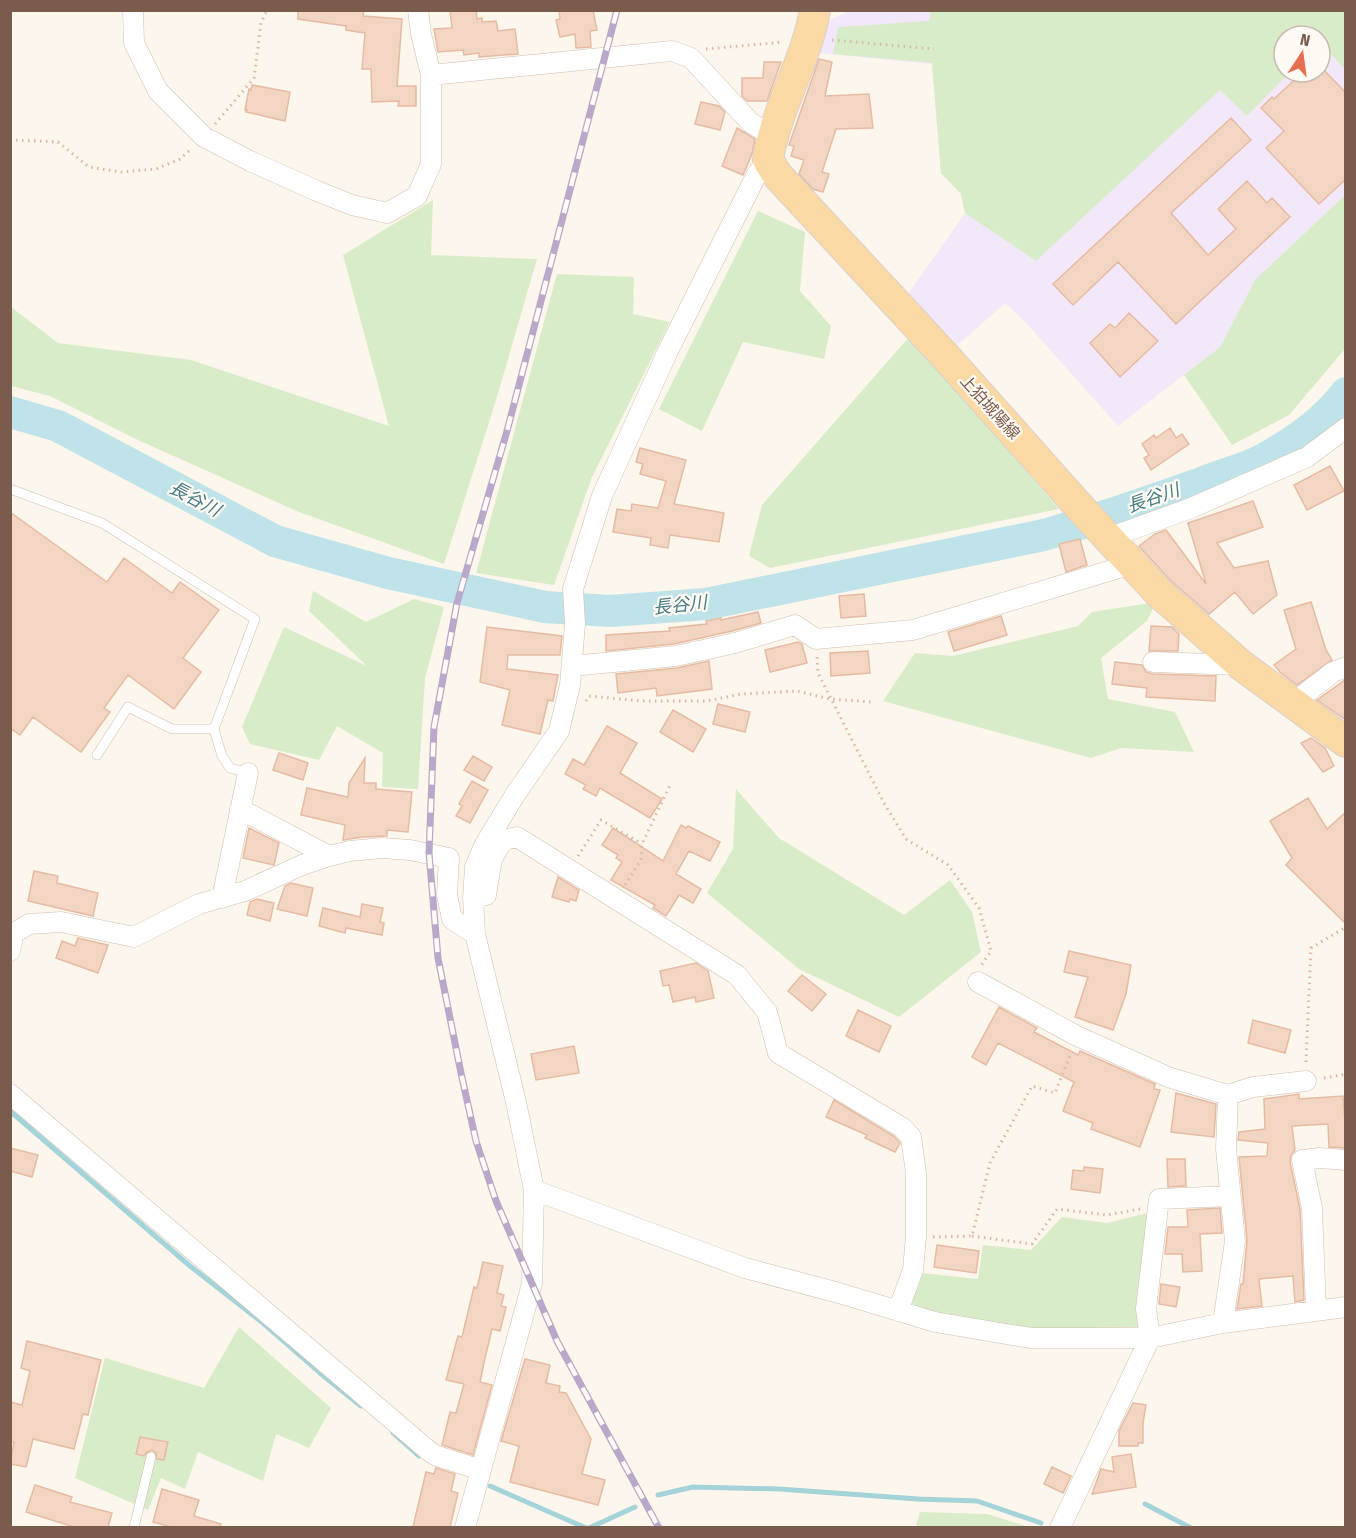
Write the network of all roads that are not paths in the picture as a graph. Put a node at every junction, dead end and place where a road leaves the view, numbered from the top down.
1 (133, 10) edge
2 (418, 10) edge
3 (817, 20) edge
4 (431, 75) junction
5 (770, 148) junction
6 (1346, 428) edge
7 (10, 489) edge
8 (1104, 533) junction
9 (1132, 564) junction
10 (1154, 662) dead end
11 (1241, 665) junction
12 (572, 666) junction
13 (1346, 666) edge
14 (1292, 704) junction
15 (214, 729) junction
16 (1346, 742) edge
17 (97, 755) dead end
18 (248, 773) joint
19 (240, 809) junction
20 (329, 856) junction
21 (222, 898) junction
22 (473, 898) junction
23 (475, 934) junction
24 (10, 951) edge
25 (978, 976) road end
26 (1305, 1081) road end
27 (10, 1094) edge
28 (1228, 1095) junction
29 (1346, 1160) edge
30 (534, 1190) junction
31 (1230, 1196) junction
32 (1346, 1307) edge
33 (898, 1311) junction
34 (1316, 1311) junction
35 (1223, 1323) junction
36 (1150, 1338) junction
37 (151, 1458) dead end
38 (481, 1470) junction
39 (134, 1527) edge
40 (465, 1527) edge
41 (1060, 1527) edge

1 - 4 street
2 - 4 street
3 - 5 main road
4 - 5 street
5 - 8 main road, 上狛城陽線
5 - 12 street
6 - 8 street
7 - 15 lane
8 - 9 main road, 上狛城陽線
9 - 11 main road, 上狛城陽線
9 - 12 street
10 - 11 street
11 - 14 main road, 上狛城陽線
12 - 22 street
13 - 14 street
14 - 16 main road, 上狛城陽線
15 - 17 lane
15 - 18 lane
18 - 19 street
19 - 20 street
19 - 21 street
20 - 21 street
20 - 23 street
21 - 24 street
22 - 23 street
22 - 33 street
23 - 30 street
25 - 28 street
26 - 28 street
27 - 38 street
28 - 31 street
29 - 34 street
30 - 33 street
30 - 38 street
31 - 35 street
31 - 36 street
32 - 34 street
33 - 36 street
34 - 35 street
35 - 36 street
36 - 41 street
37 - 39 lane
38 - 40 street

